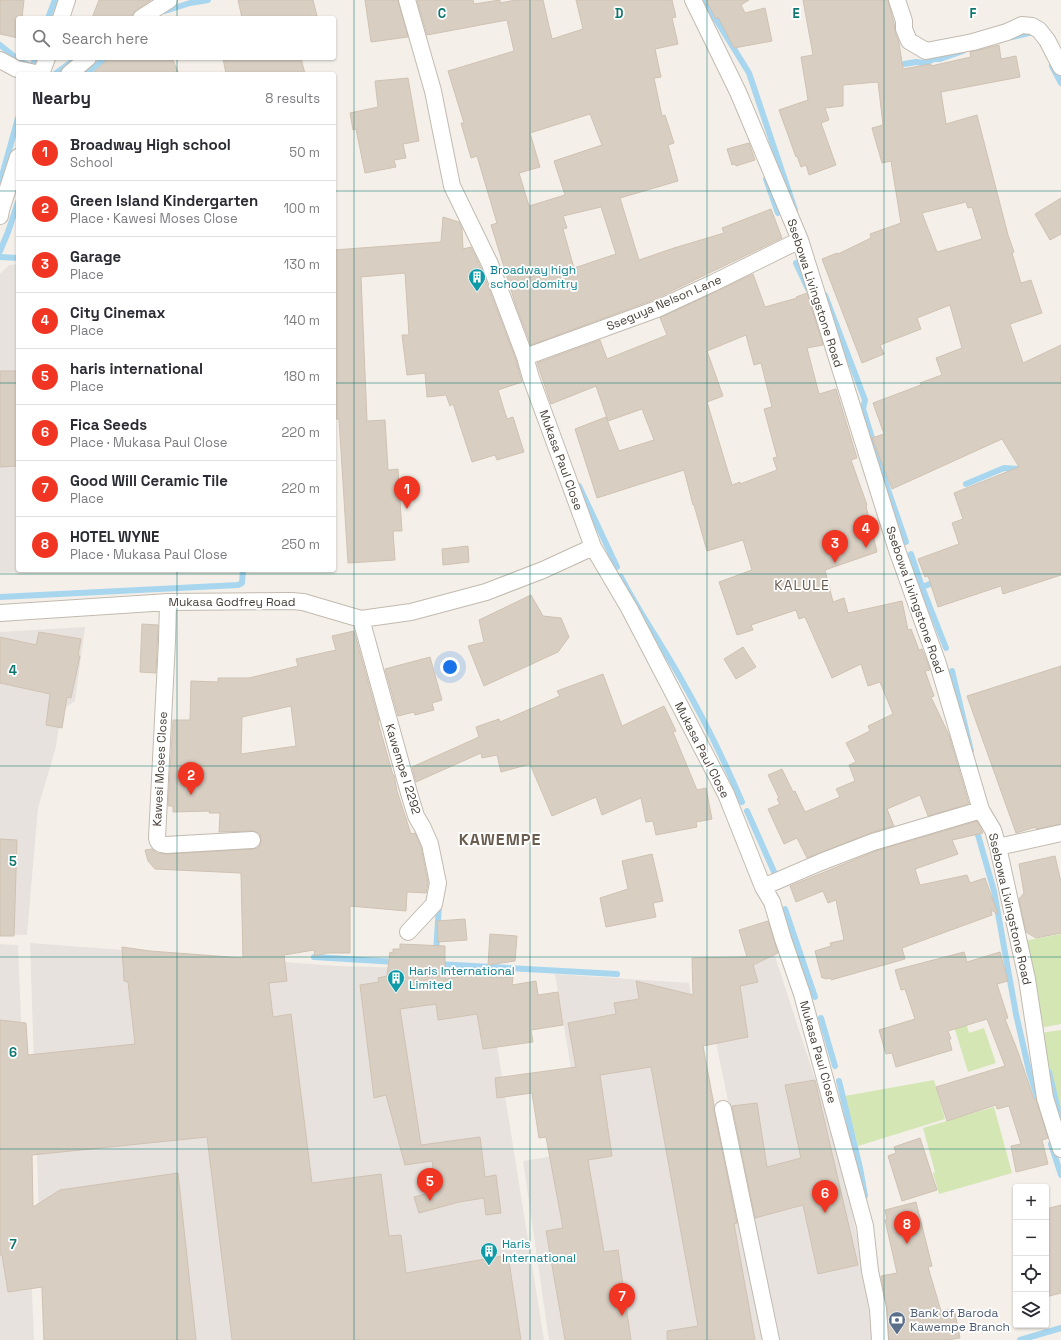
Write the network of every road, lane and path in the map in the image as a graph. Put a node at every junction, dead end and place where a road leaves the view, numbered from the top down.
1 (67, 0) edge
2 (169, 0) edge
3 (407, 0) edge
4 (693, 0) edge
5 (896, 0) edge
6 (61, 16) edge
7 (144, 16) edge
8 (0, 60) edge
9 (46, 60) edge
10 (86, 60) edge
11 (1061, 67) edge
12 (31, 72) edge
13 (42, 72) edge
14 (71, 72) edge
15 (16, 163) edge
16 (0, 216) edge
17 (800, 240) junction
18 (525, 357) junction
19 (593, 546) junction
20 (168, 602) junction
21 (0, 613) edge
22 (360, 619) junction
23 (981, 810) junction
24 (1061, 833) edge
25 (252, 840) dead end
26 (998, 847) junction
27 (764, 887) junction
28 (408, 932) dead end
29 (723, 1109) dead end
30 (1061, 1149) edge
31 (771, 1340) edge
32 (880, 1340) edge

1 - 6 street
2 - 7 street
3 - 18 street, Mukasa Paul Close
4 - 17 street, Ssebowa Livingstone Road
5 - 11 street
8 - 12 street
9 - 13 street
10 - 14 street
15 - 16 street
17 - 18 street, Sseguya Nelson Lane
17 - 23 street, Ssebowa Livingstone Road
18 - 19 street, Mukasa Paul Close
19 - 22 street, Mukasa Godfrey Road
19 - 27 street, Mukasa Paul Close
20 - 21 street, Mukasa Godfrey Road
20 - 22 street, Mukasa Godfrey Road
20 - 25 street, Kawesi Moses Close
22 - 28 street, Kawempe I 2292
23 - 26 street, Ssebowa Livingstone Road
23 - 27 street
24 - 26 street
26 - 30 street, Ssebowa Livingstone Road
27 - 32 street, Mukasa Paul Close
29 - 31 street

